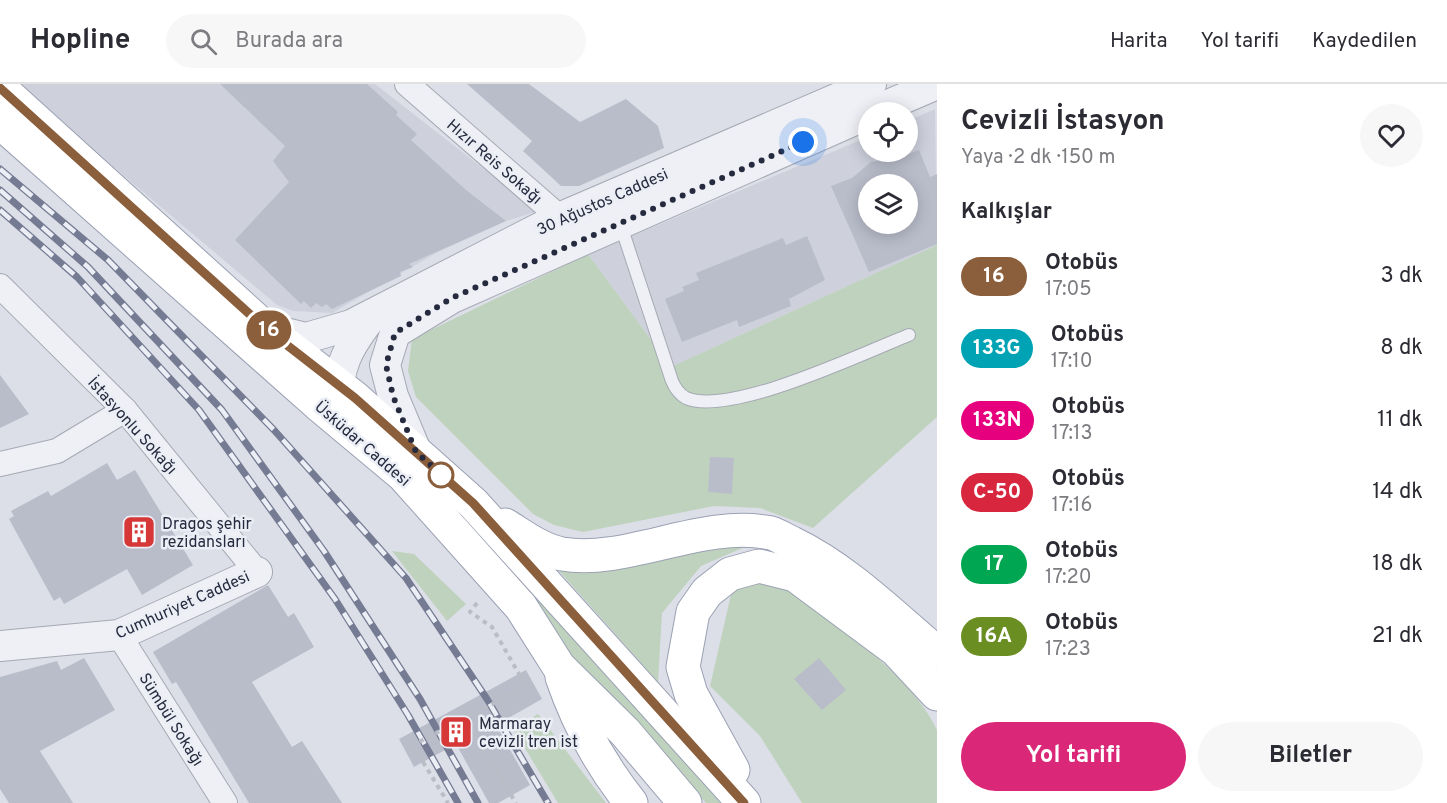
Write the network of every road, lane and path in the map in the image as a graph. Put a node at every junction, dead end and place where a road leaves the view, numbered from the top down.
1 (406, 84) edge
2 (871, 84) edge
3 (937, 84) edge
4 (8, 98) edge
5 (854, 113) edge
6 (559, 218) junction
7 (620, 222) junction
8 (584, 238) junction
9 (0, 286) edge
10 (375, 313) junction
11 (265, 328) junction
12 (909, 336) dead end
13 (339, 386) junction
14 (125, 410) junction
15 (346, 427) junction
16 (416, 452) junction
17 (0, 464) edge
18 (473, 503) junction
19 (257, 572) joint
20 (492, 627) dead end
21 (119, 635) junction
22 (0, 646) edge
23 (937, 653) edge
24 (559, 667) junction
25 (937, 694) edge
26 (464, 718) junction
27 (225, 803) edge
28 (448, 803) edge
29 (516, 803) edge
30 (631, 803) edge
31 (686, 803) edge
32 (744, 803) edge
33 (753, 803) edge

1 - 6 street, Hızır Reis Sokağı
2 - 5 street, 30 Ağustos Caddesi
3 - 5 street, 30 Ağustos Caddesi
4 - 11 main road, Üsküdar Caddesi
4 - 15 main road, Üsküdar Caddesi
5 - 6 street, 30 Ağustos Caddesi
5 - 7 street, 30 Ağustos Caddesi
6 - 8 street, Hızır Reis Sokağı
6 - 10 street, 30 Ağustos Caddesi
7 - 8 street, 30 Ağustos Caddesi
7 - 12 lane
8 - 16 street, 30 Ağustos Caddesi
9 - 14 street, İstasyonlu Sokağı
10 - 11 street, 30 Ağustos Caddesi
10 - 13 street, 30 Ağustos Caddesi
11 - 13 main road, Üsküdar Caddesi
13 - 15 street, 30 Ağustos Caddesi
13 - 16 main road, Üsküdar Caddesi
14 - 17 street
14 - 19 street, İstasyonlu Sokağı
15 - 24 main road, Üsküdar Caddesi
16 - 18 main road, Üsküdar Caddesi
18 - 23 main road
18 - 32 main road, Üsküdar Caddesi
19 - 21 street, Cumhuriyet Caddesi
20 - 26 path, bridge
21 - 22 street, Cumhuriyet Caddesi
21 - 27 street, Sümbül Sokağı
24 - 30 main road
24 - 31 main road, Üsküdar Caddesi
25 - 33 main road
26 - 28 path, bridge
26 - 29 path

